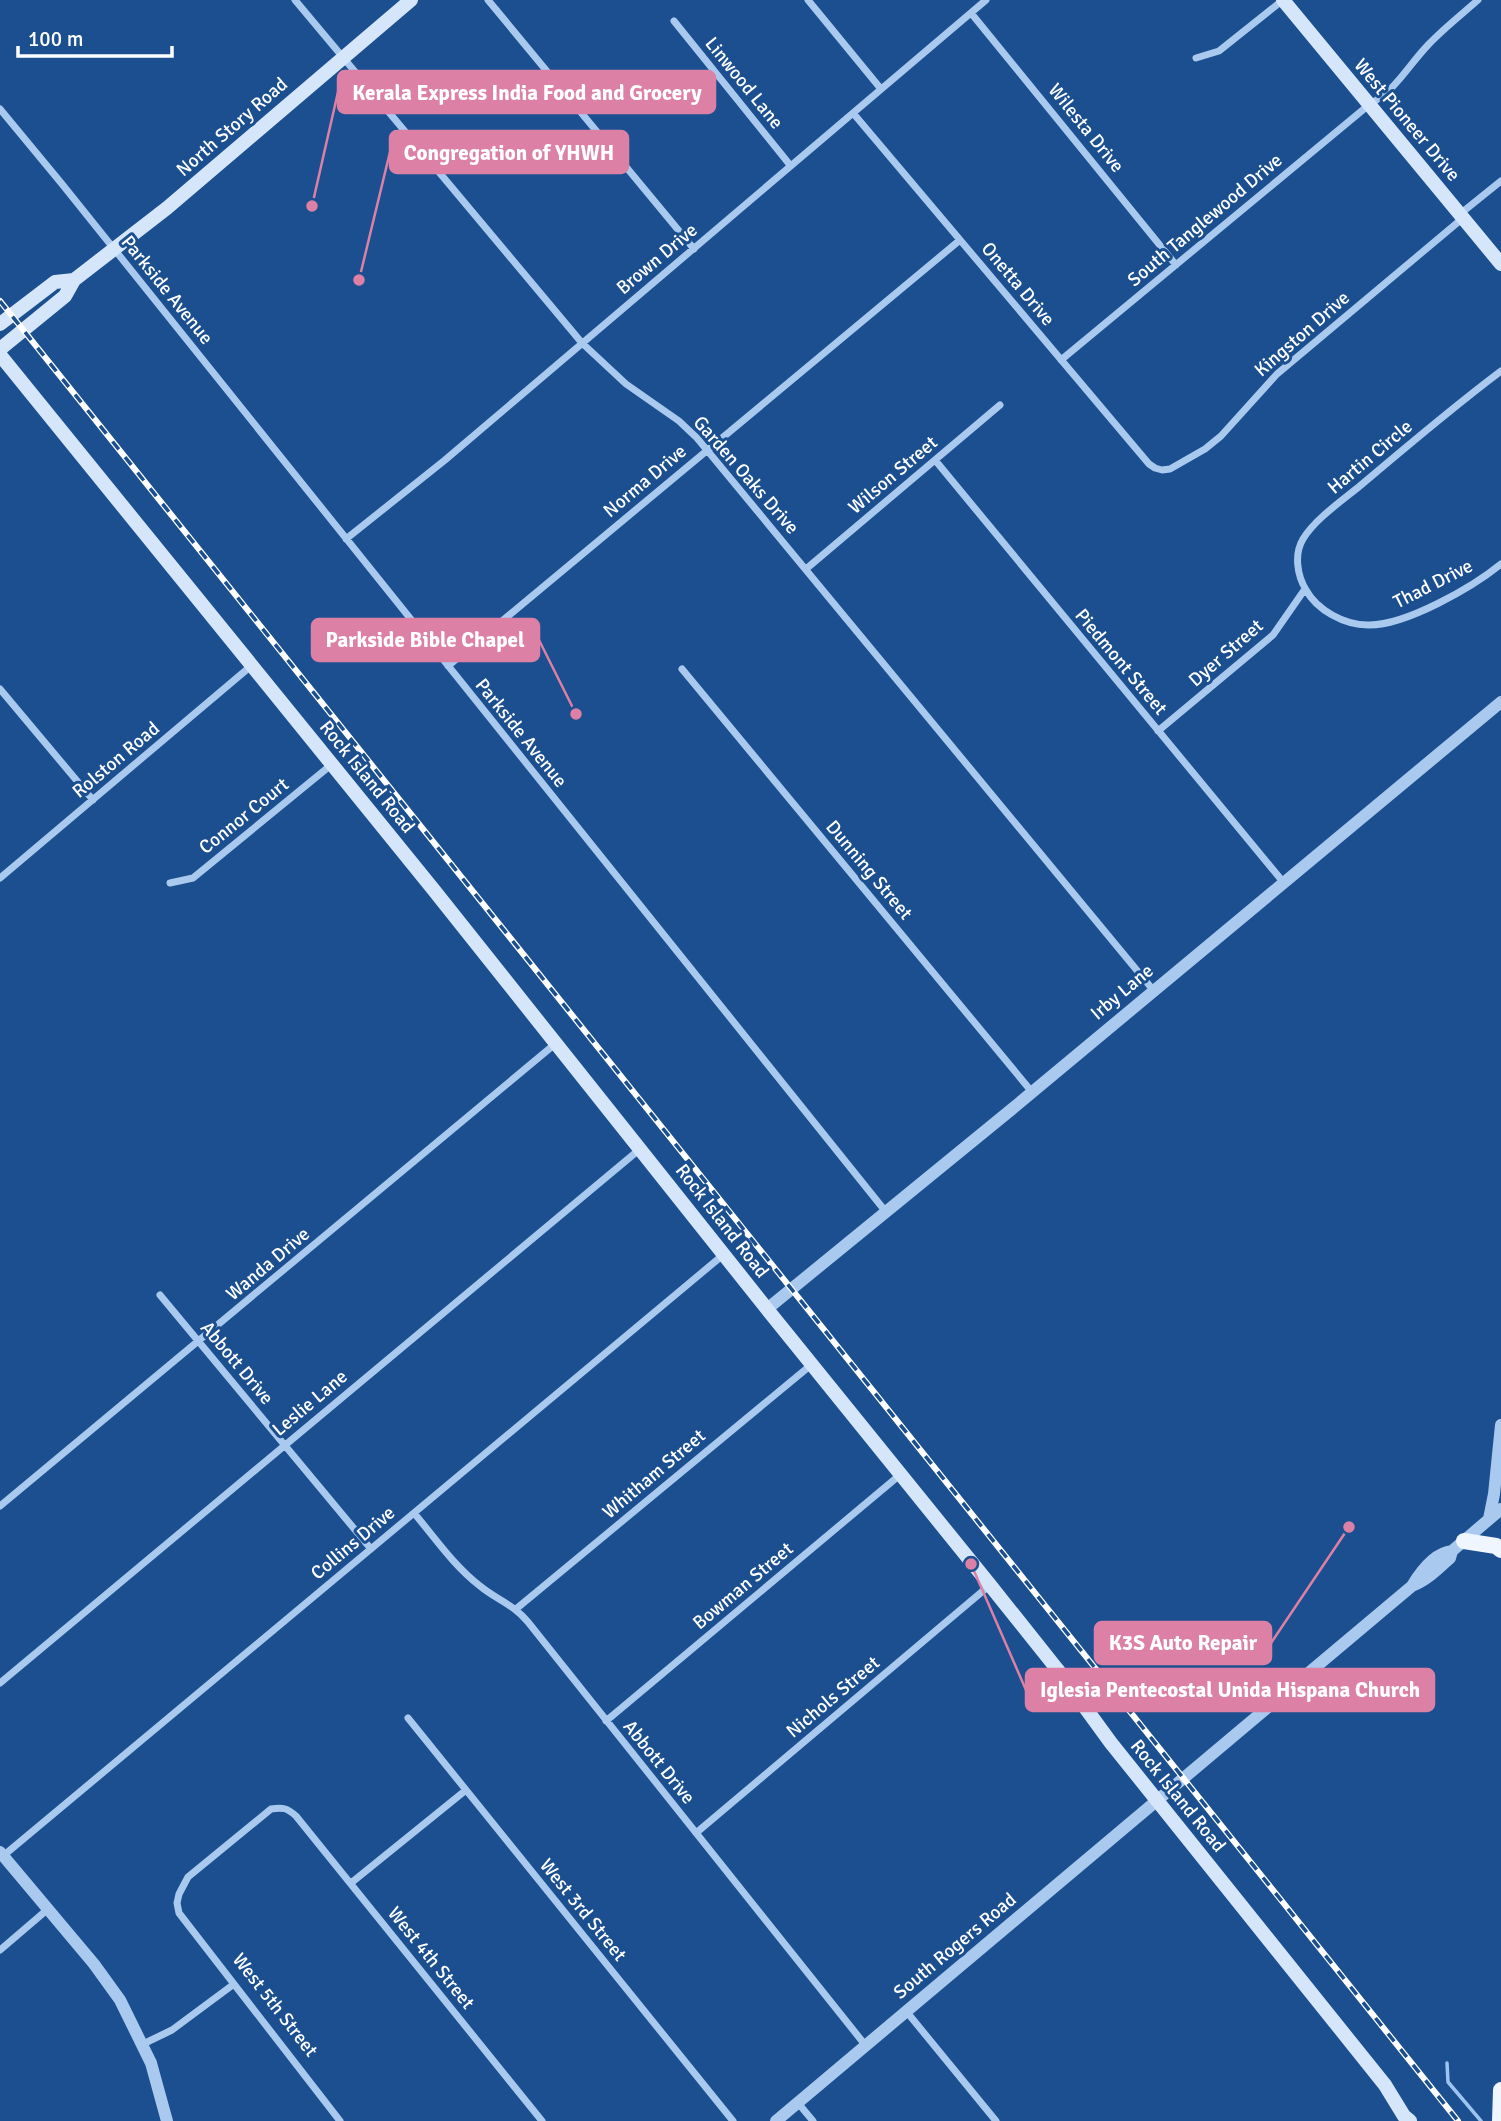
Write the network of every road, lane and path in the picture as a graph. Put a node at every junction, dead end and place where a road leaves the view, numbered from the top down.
1 (296, 0) edge
2 (411, 0) edge
3 (488, 0) edge
4 (808, 0) edge
5 (986, 0) edge
6 (1283, 0) edge
7 (1478, 0) edge
8 (971, 13) junction
9 (674, 21) dead end
10 (343, 57) junction
11 (1196, 58) dead end
12 (881, 89) junction
13 (1370, 104) junction
14 (0, 109) edge
15 (853, 113) junction
16 (790, 165) junction
17 (1501, 181) edge
18 (1461, 216) junction
19 (960, 240) junction
20 (694, 248) junction
21 (114, 250) junction
22 (1501, 264) edge
23 (1176, 265) junction
24 (74, 280) junction
25 (0, 324) edge
26 (582, 343) junction
27 (0, 349) edge
28 (0, 355) edge
29 (1061, 360) junction
30 (1501, 370) edge
31 (1000, 405) dead end
32 (707, 450) junction
33 (935, 460) junction
34 (1162, 470) joint
35 (346, 539) junction
36 (1501, 564) edge
37 (806, 569) junction
38 (1305, 589) junction
39 (252, 665) junction
40 (448, 666) junction
41 (682, 669) dead end
42 (0, 688) edge
43 (1501, 702) edge
44 (1158, 731) junction
45 (332, 764) junction
46 (93, 800) junction
47 (0, 878) edge
48 (170, 883) dead end
49 (1284, 883) junction
50 (1154, 991) junction
51 (555, 1044) junction
52 (1032, 1092) junction
53 (640, 1148) junction
54 (886, 1212) junction
55 (724, 1254) junction
56 (160, 1295) dead end
57 (766, 1309) junction
58 (199, 1342) junction
59 (812, 1364) junction
60 (1501, 1425) edge
61 (285, 1445) junction
62 (901, 1475) junction
63 (0, 1506) edge
64 (1501, 1509) edge
65 (414, 1513) junction
66 (1489, 1519) junction
67 (1458, 1546) junction
68 (371, 1549) junction
69 (1501, 1549) edge
70 (990, 1585) junction
71 (516, 1609) junction
72 (0, 1683) edge
73 (408, 1718) dead end
74 (606, 1721) junction
75 (466, 1790) junction
76 (1158, 1801) junction
77 (696, 1833) junction
78 (2, 1854) edge
79 (351, 1883) junction
80 (48, 1909) junction
81 (179, 1913) joint
82 (0, 1950) edge
83 (234, 1984) junction
84 (906, 2011) junction
85 (143, 2044) junction
86 (866, 2046) junction
87 (1501, 2090) edge
88 (1501, 2099) edge
89 (798, 2103) junction
90 (1407, 2119) edge
91 (167, 2121) edge
92 (340, 2121) edge
93 (542, 2121) edge
94 (733, 2121) edge
95 (776, 2121) edge
96 (813, 2121) edge
97 (996, 2121) edge
98 (1500, 2121) edge

1 - 10 street, Garden Oaks Drive
2 - 10 main road, North Story Road
3 - 20 street
4 - 12 street
5 - 8 street, Brown Drive
6 - 11 street
6 - 13 main road, West Pioneer Drive
7 - 13 street, South Tanglewood Drive
8 - 12 street, Brown Drive
8 - 23 street, Wilesta Drive
9 - 16 street, Linwood Lane
10 - 21 main road, North Story Road
10 - 26 street, Garden Oaks Drive
12 - 15 street, Brown Drive
13 - 18 main road, West Pioneer Drive
13 - 23 street, South Tanglewood Drive
14 - 21 street, Parkside Avenue
15 - 16 street, Brown Drive
15 - 19 street, Onetta Drive
16 - 20 street, Brown Drive
17 - 18 street, Kingston Drive
18 - 22 main road, West Pioneer Drive
18 - 34 street, Kingston Drive
19 - 29 street, Onetta Drive
19 - 32 street, Norma Drive
20 - 26 street, Brown Drive
21 - 24 main road, North Story Road
21 - 35 street, Parkside Avenue
23 - 29 street, South Tanglewood Drive
24 - 25 main road, North Story Road
24 - 27 main road, North Story Road
26 - 32 street, Garden Oaks Drive
26 - 35 street, Brown Drive
28 - 39 main road, Rock Island Road
29 - 34 street, Onetta Drive
30 - 38 street, Hartin Circle
31 - 33 street, Wilson Street
32 - 37 street, Garden Oaks Drive
32 - 40 street, Norma Drive
33 - 37 street, Wilson Street
33 - 44 street, Piedmont Street
35 - 40 street, Parkside Avenue
36 - 38 street, Thad Drive
37 - 50 street, Garden Oaks Drive
38 - 44 street, Dyer Street
39 - 45 main road, Rock Island Road
39 - 46 street, Rolston Road
40 - 54 street, Parkside Avenue
41 - 52 street, Dunning Street
42 - 46 street
43 - 49 street, Irby Lane
44 - 49 street, Piedmont Street
45 - 48 street, Connor Court
45 - 51 main road, Rock Island Road
46 - 47 street, Rolston Road
49 - 50 street, Irby Lane
50 - 52 street, Irby Lane
51 - 53 main road, Rock Island Road
51 - 58 street, Wanda Drive
52 - 54 street, Irby Lane
53 - 55 main road, Rock Island Road
53 - 61 street, Leslie Lane
54 - 57 street, Irby Lane
55 - 57 main road, Rock Island Road
55 - 65 street, Collins Drive
56 - 58 street, Abbott Drive
57 - 59 main road, Rock Island Road
58 - 61 street, Abbott Drive
58 - 63 street, Wanda Drive
59 - 62 main road, Rock Island Road
59 - 71 street, Whitham Street
60 - 66 street
61 - 68 street, Abbott Drive
61 - 72 street, Leslie Lane
62 - 70 main road, Rock Island Road
62 - 74 street, Bowman Street
64 - 66 street, South Rogers Road
65 - 68 street, Collins Drive
65 - 71 street, Abbott Drive
66 - 67 street, South Rogers Road
67 - 69 main road
67 - 76 street, South Rogers Road
68 - 78 street, Collins Drive
70 - 76 main road, Rock Island Road
70 - 77 street, Nichols Street
71 - 74 street, Abbott Drive
73 - 75 street, West 3rd Street
74 - 77 street, Abbott Drive
75 - 79 street
75 - 94 street, West 3rd Street
76 - 84 street, South Rogers Road
76 - 90 main road, Rock Island Road
77 - 86 street, Abbott Drive
78 - 80 street
79 - 81 street, West 4th Street
79 - 93 street, West 4th Street
80 - 82 street
80 - 85 street
81 - 83 street, West 5th Street
83 - 85 street
83 - 92 street, West 5th Street
84 - 86 street, South Rogers Road
84 - 97 street
85 - 91 street
86 - 89 street, South Rogers Road
87 - 88 main road
88 - 98 main road
89 - 95 street, South Rogers Road
89 - 96 street

